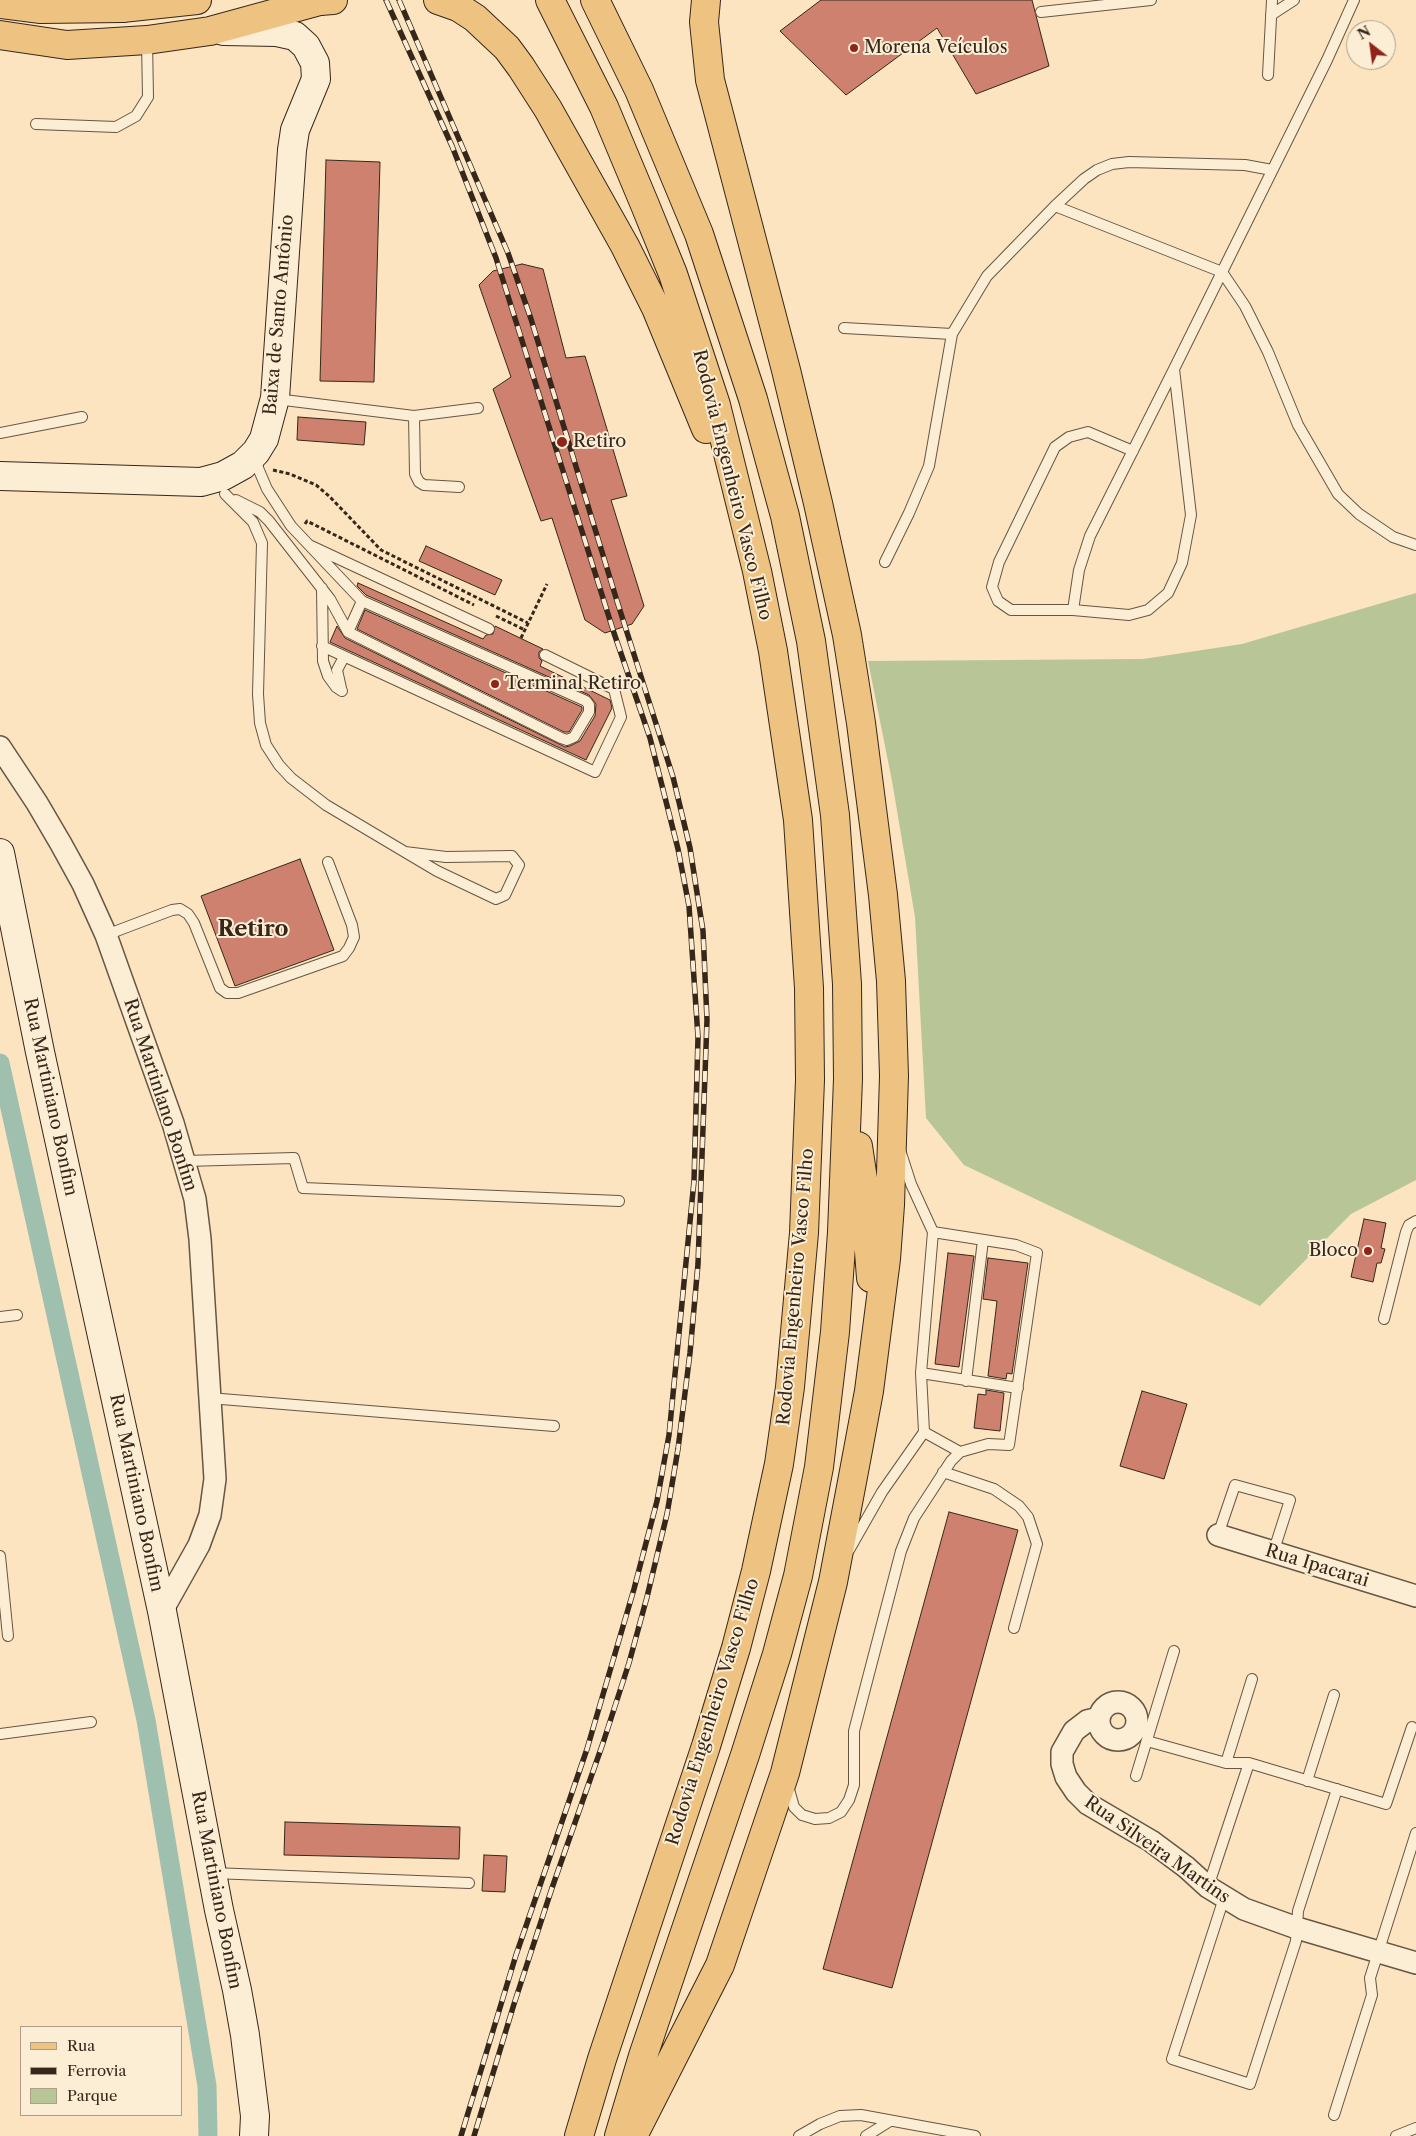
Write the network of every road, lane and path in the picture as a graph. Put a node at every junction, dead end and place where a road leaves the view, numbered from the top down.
1 (149, 0) edge
2 (197, 0) edge
3 (325, 0) edge
4 (438, 0) edge
5 (550, 0) edge
6 (596, 0) edge
7 (706, 0) edge
8 (1152, 0) edge
9 (1272, 0) edge
10 (1294, 0) edge
11 (1354, 0) edge
12 (0, 4) edge
13 (122, 8) junction
14 (1041, 12) dead end
15 (1271, 15) junction
16 (210, 31) junction
17 (0, 35) edge
18 (147, 40) junction
19 (0, 45) edge
20 (67, 45) junction
21 (1268, 75) dead end
22 (36, 124) dead end
23 (1272, 170) junction
24 (1055, 206) junction
25 (1222, 272) junction
26 (844, 328) dead end
27 (952, 334) junction
28 (1174, 369) junction
29 (275, 398) junction
30 (478, 408) dead end
31 (414, 416) junction
32 (82, 418) dead end
33 (0, 433) edge
34 (1133, 451) junction
35 (257, 460) junction
36 (0, 476) edge
37 (201, 482) junction
38 (459, 487) dead end
39 (225, 494) junction
40 (305, 525) dead end
41 (747, 526) junction
42 (286, 543) junction
43 (309, 545) junction
44 (1416, 545) edge
45 (263, 554) junction
46 (885, 562) dead end
47 (547, 584) dead end
48 (322, 588) junction
49 (362, 600) junction
50 (482, 609) dead end
51 (1073, 610) junction
52 (490, 613) dead end
53 (528, 623) junction
54 (489, 629) dead end
55 (525, 630) junction
56 (348, 632) junction
57 (521, 638) dead end
58 (322, 646) junction
59 (545, 655) dead end
60 (344, 656) junction
61 (0, 747) edge
62 (406, 852) junction
63 (0, 853) edge
64 (328, 862) dead end
65 (106, 935) junction
66 (848, 1079) junction
67 (892, 1128) junction
68 (185, 1161) junction
69 (619, 1201) dead end
70 (1416, 1221) edge
71 (933, 1232) junction
72 (983, 1240) junction
73 (17, 1315) dead end
74 (0, 1317) edge
75 (1384, 1319) dead end
76 (875, 1342) junction
77 (920, 1373) junction
78 (966, 1381) junction
79 (1018, 1388) junction
80 (210, 1398) junction
81 (554, 1426) dead end
82 (924, 1432) junction
83 (960, 1452) junction
84 (943, 1472) junction
85 (1218, 1536) joint
86 (1273, 1553) junction
87 (0, 1556) edge
88 (833, 1582) junction
89 (1416, 1596) edge
90 (162, 1611) junction
91 (1014, 1628) dead end
92 (8, 1636) edge
93 (1174, 1651) dead end
94 (1252, 1679) dead end
95 (1334, 1695) dead end
96 (1099, 1718) dead end
97 (91, 1722) dead end
98 (1412, 1727) dead end
99 (0, 1734) edge
100 (1146, 1741) junction
101 (1226, 1763) junction
102 (1249, 1763) junction
103 (784, 1773) junction
104 (1136, 1776) dead end
105 (1307, 1781) junction
106 (1337, 1789) junction
107 (1416, 1833) edge
108 (212, 1873) junction
109 (469, 1883) dead end
110 (1216, 1892) junction
111 (1297, 1928) junction
112 (1379, 1952) junction
113 (1416, 1963) edge
114 (1334, 2115) dead end
115 (890, 2121) junction
116 (1416, 2128) edge
117 (254, 2136) edge
118 (579, 2136) edge
119 (619, 2136) edge
120 (633, 2136) edge
121 (799, 2136) edge
122 (866, 2136) edge
123 (975, 2136) edge
124 (1396, 2136) edge

1 - 13 main road
2 - 13 main road
3 - 16 main road
4 - 41 main road
5 - 41 main road, Rodovia Engenheiro Vasco Filho
6 - 66 main road
7 - 67 main road
8 - 14 lane
9 - 15 lane
10 - 15 lane
11 - 23 lane
12 - 13 main road
15 - 21 lane
16 - 18 main road
16 - 29 street, Baixa de Santo Antônio
17 - 20 main road
18 - 20 main road
18 - 22 lane
19 - 20 main road
23 - 24 lane
23 - 25 lane
24 - 25 lane
24 - 27 lane
25 - 28 lane
25 - 44 lane
26 - 27 lane
27 - 46 lane
28 - 34 lane
28 - 51 lane
29 - 31 lane
29 - 35 street, Baixa de Santo Antônio
30 - 31 lane
31 - 38 lane
32 - 33 lane
34 - 51 lane
34 - 51 lane
35 - 37 street, Baixa de Santo Antônio
35 - 43 lane
35 - 53 path
36 - 37 street, Baixa de Santo Antônio
37 - 39 lane
39 - 42 lane
39 - 45 lane
40 - 50 path
41 - 118 main road, Rodovia Engenheiro Vasco Filho
42 - 45 lane
42 - 48 lane
43 - 49 lane
43 - 54 lane
45 - 62 lane
47 - 53 path
48 - 56 lane
48 - 58 lane
49 - 56 lane
49 - 56 lane
52 - 55 path
53 - 55 path
55 - 57 path
58 - 60 lane
58 - 60 lane
59 - 60 lane
61 - 65 street, Rua Martinlano Bonfim
62 - 62 lane
63 - 90 street, Rua Martiniano Bonfim
64 - 65 lane
65 - 68 street, Rua Martinlano Bonfim
66 - 76 main road
66 - 119 main road
67 - 71 lane
67 - 76 main road
68 - 69 lane
68 - 80 street, Rua Martinlano Bonfim
70 - 75 lane
71 - 72 lane
71 - 77 lane
72 - 78 lane
72 - 79 lane
73 - 74 lane
76 - 88 main road
77 - 78 lane
77 - 82 lane
78 - 79 lane
79 - 83 lane
80 - 81 lane
80 - 90 street, Rua Martinlano Bonfim
82 - 83 lane
82 - 88 lane
83 - 84 lane
84 - 91 lane
84 - 103 lane
85 - 86 street, Rua Ipacarai
85 - 86 lane
86 - 89 street, Rua Ipacarai
87 - 92 lane
88 - 103 main road
90 - 108 street, Rua Martiniano Bonfim
93 - 100 lane
94 - 101 lane
95 - 105 lane
96 - 110 street, Rua Silveira Martins
97 - 99 lane
98 - 106 lane
100 - 101 lane
100 - 104 lane
101 - 102 lane
102 - 105 lane
102 - 110 lane
103 - 120 main road
105 - 106 lane
106 - 111 lane
107 - 112 lane
108 - 109 lane
108 - 117 street, Rua Martiniano Bonfim
110 - 111 street, Rua Silveira Martins
110 - 111 lane
111 - 112 street, Rua Silveira Martins
112 - 113 street, Rua Silveira Martins
112 - 114 lane
115 - 121 lane
115 - 122 lane
115 - 123 lane
116 - 124 lane

